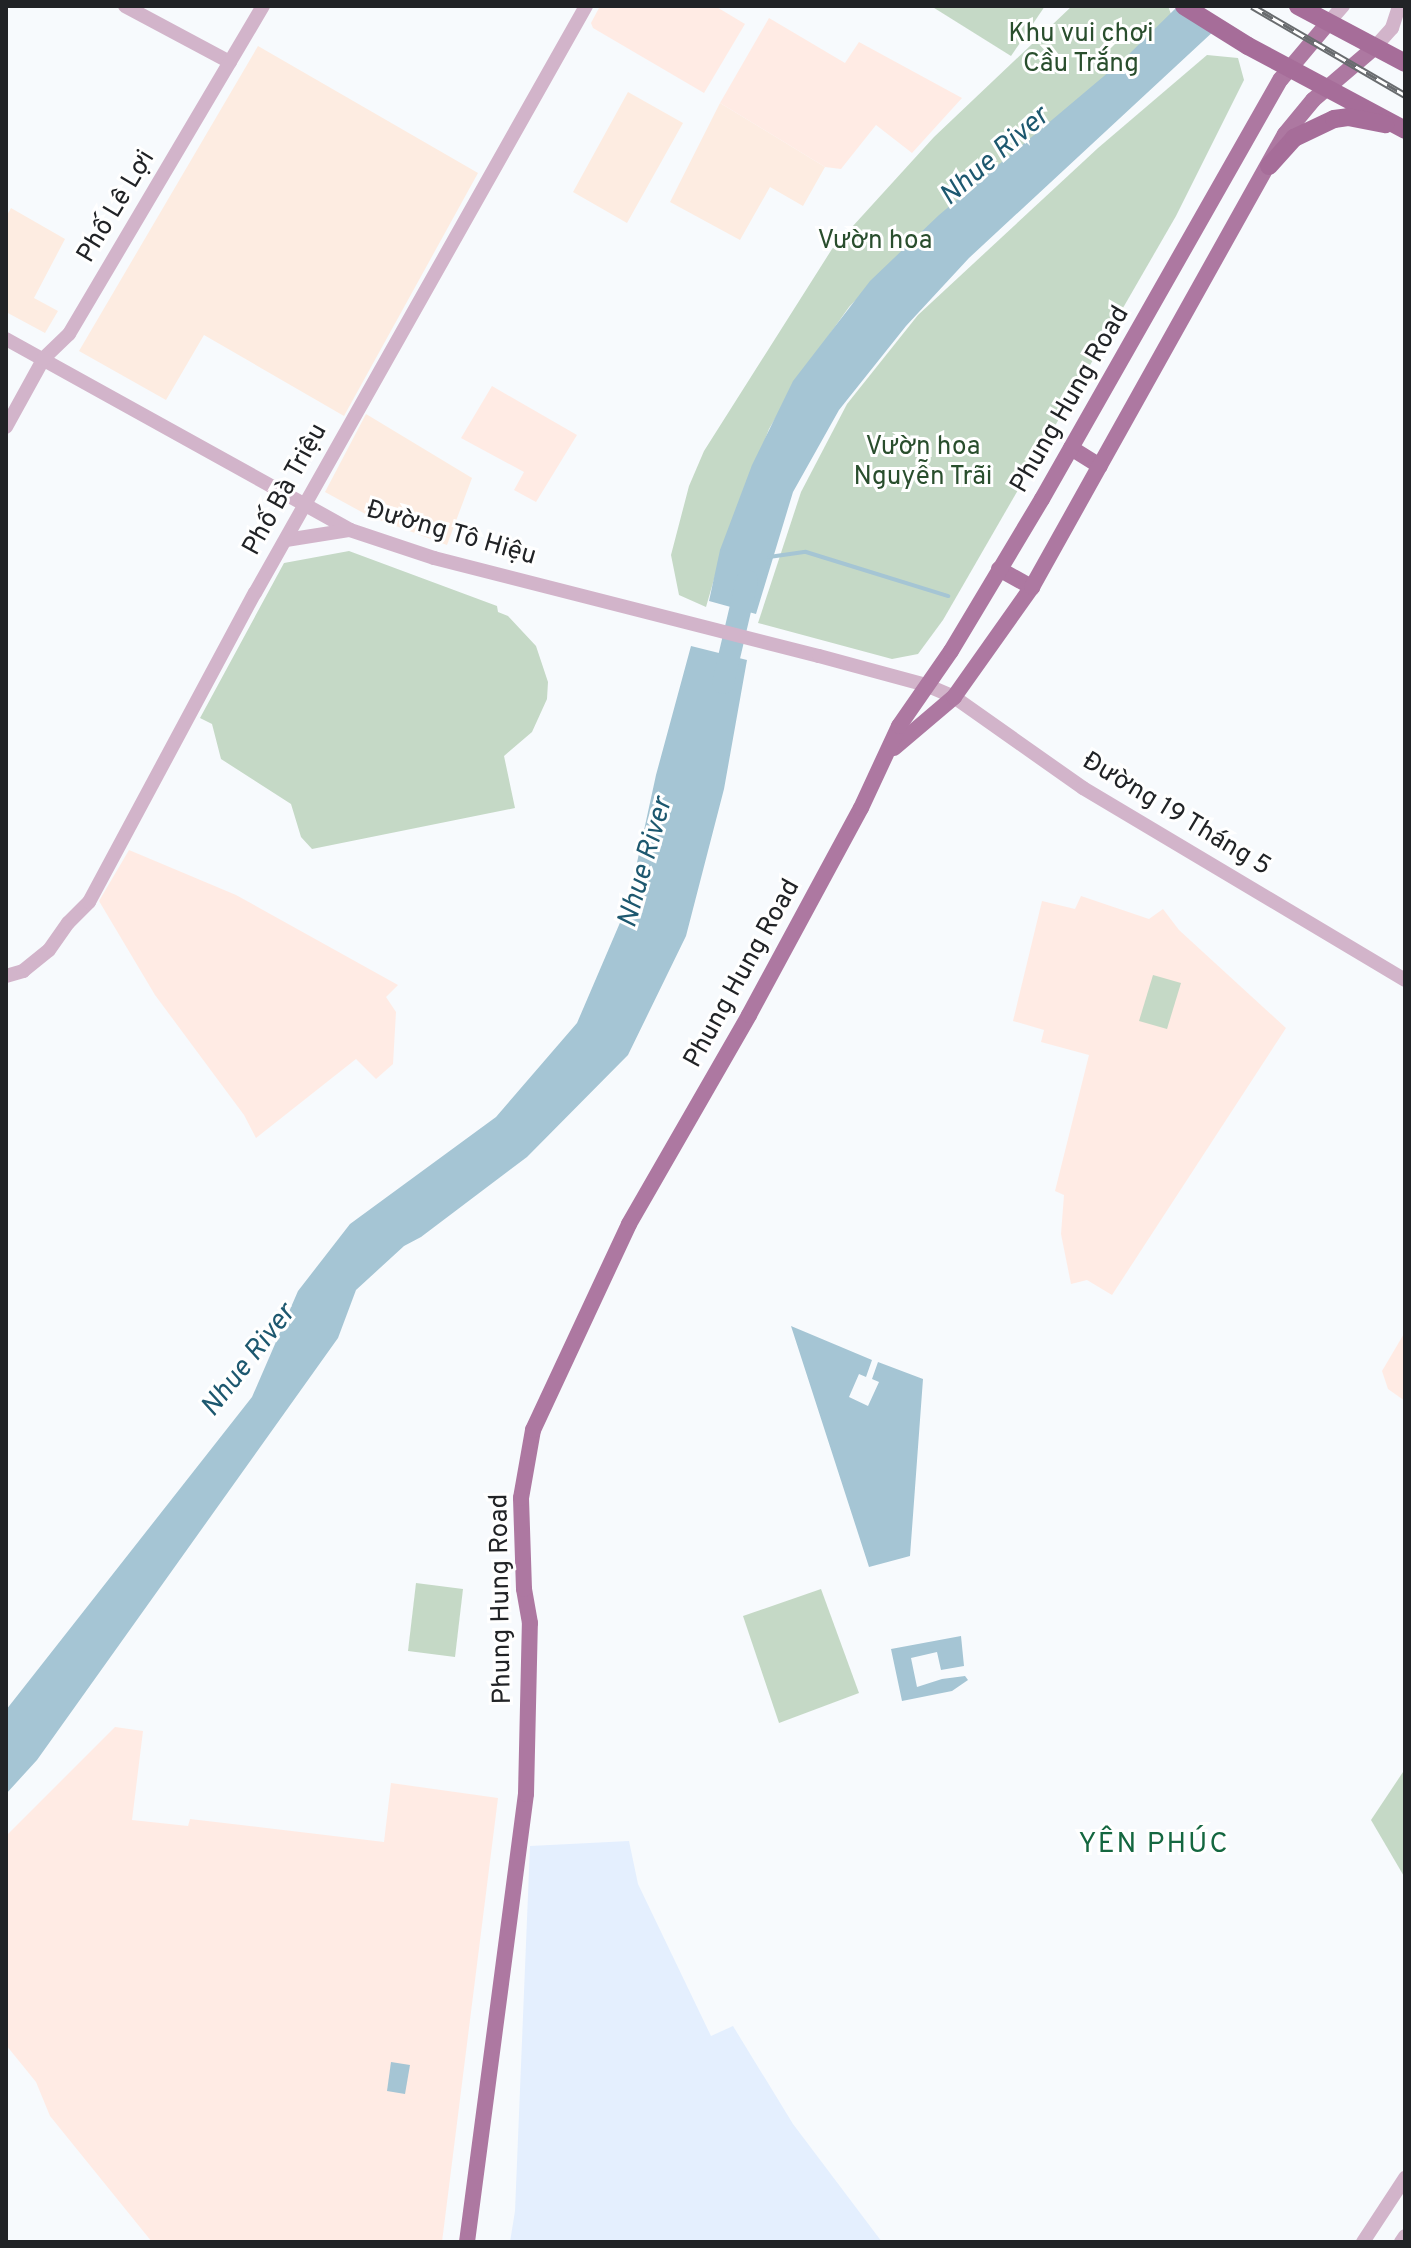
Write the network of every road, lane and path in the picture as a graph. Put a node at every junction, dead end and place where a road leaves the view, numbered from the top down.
1 (125, 6) edge
2 (586, 6) edge
3 (1184, 6) edge
4 (1343, 6) edge
5 (1399, 6) edge
6 (1299, 7) edge
7 (260, 12) edge
8 (1328, 23) junction
9 (1375, 47) junction
10 (230, 62) junction
11 (1405, 63) edge
12 (1290, 69) junction
13 (1327, 88) junction
14 (1400, 128) edge
15 (1269, 166) junction
16 (6, 339) edge
17 (44, 358) junction
18 (6, 427) edge
19 (1071, 448) junction
20 (1100, 466) junction
21 (304, 505) junction
22 (350, 530) junction
23 (286, 540) junction
24 (999, 569) junction
25 (1032, 587) junction
26 (926, 685) junction
27 (954, 697) junction
28 (888, 753) junction
29 (6, 976) edge
30 (1405, 980) edge
31 (1405, 2178) edge
32 (1405, 2236) edge
33 (467, 2242) edge
34 (1363, 2242) edge
35 (1401, 2242) edge

1 - 10 street
2 - 21 street, Phố Bà Triệu
3 - 12 highway
4 - 8 street
5 - 9 street
6 - 8 highway
7 - 10 street, Phố Lê Lợi
8 - 9 highway
8 - 12 main road, Phung Hung Road
9 - 11 highway
9 - 13 main road, Phung Hung Road
10 - 17 street, Phố Lê Lợi
12 - 13 highway
12 - 19 main road, Phung Hung Road
13 - 14 highway
13 - 15 main road, Phung Hung Road
14 - 15 highway
15 - 20 main road, Phung Hung Road
16 - 17 street, Đường Tô Hiệu
17 - 18 street, Phố Lê Lợi
17 - 21 street, Đường Tô Hiệu
19 - 20 main road
19 - 24 main road, Phung Hung Road
20 - 25 main road, Phung Hung Road
21 - 22 street, Đường Tô Hiệu
21 - 23 street, Phố Bà Triệu
22 - 23 street
22 - 26 street, Đường Tô Hiệu
23 - 29 street, Phố Bà Triệu
24 - 25 main road
24 - 26 main road, Phung Hung Road
25 - 27 main road, Phung Hung Road
26 - 27 street, Đường 19 Tháng 5
26 - 28 main road, Phung Hung Road
27 - 28 main road, Phung Hung Road
27 - 30 street, Đường 19 Tháng 5
28 - 33 main road, Phung Hung Road
31 - 34 street
32 - 35 street

